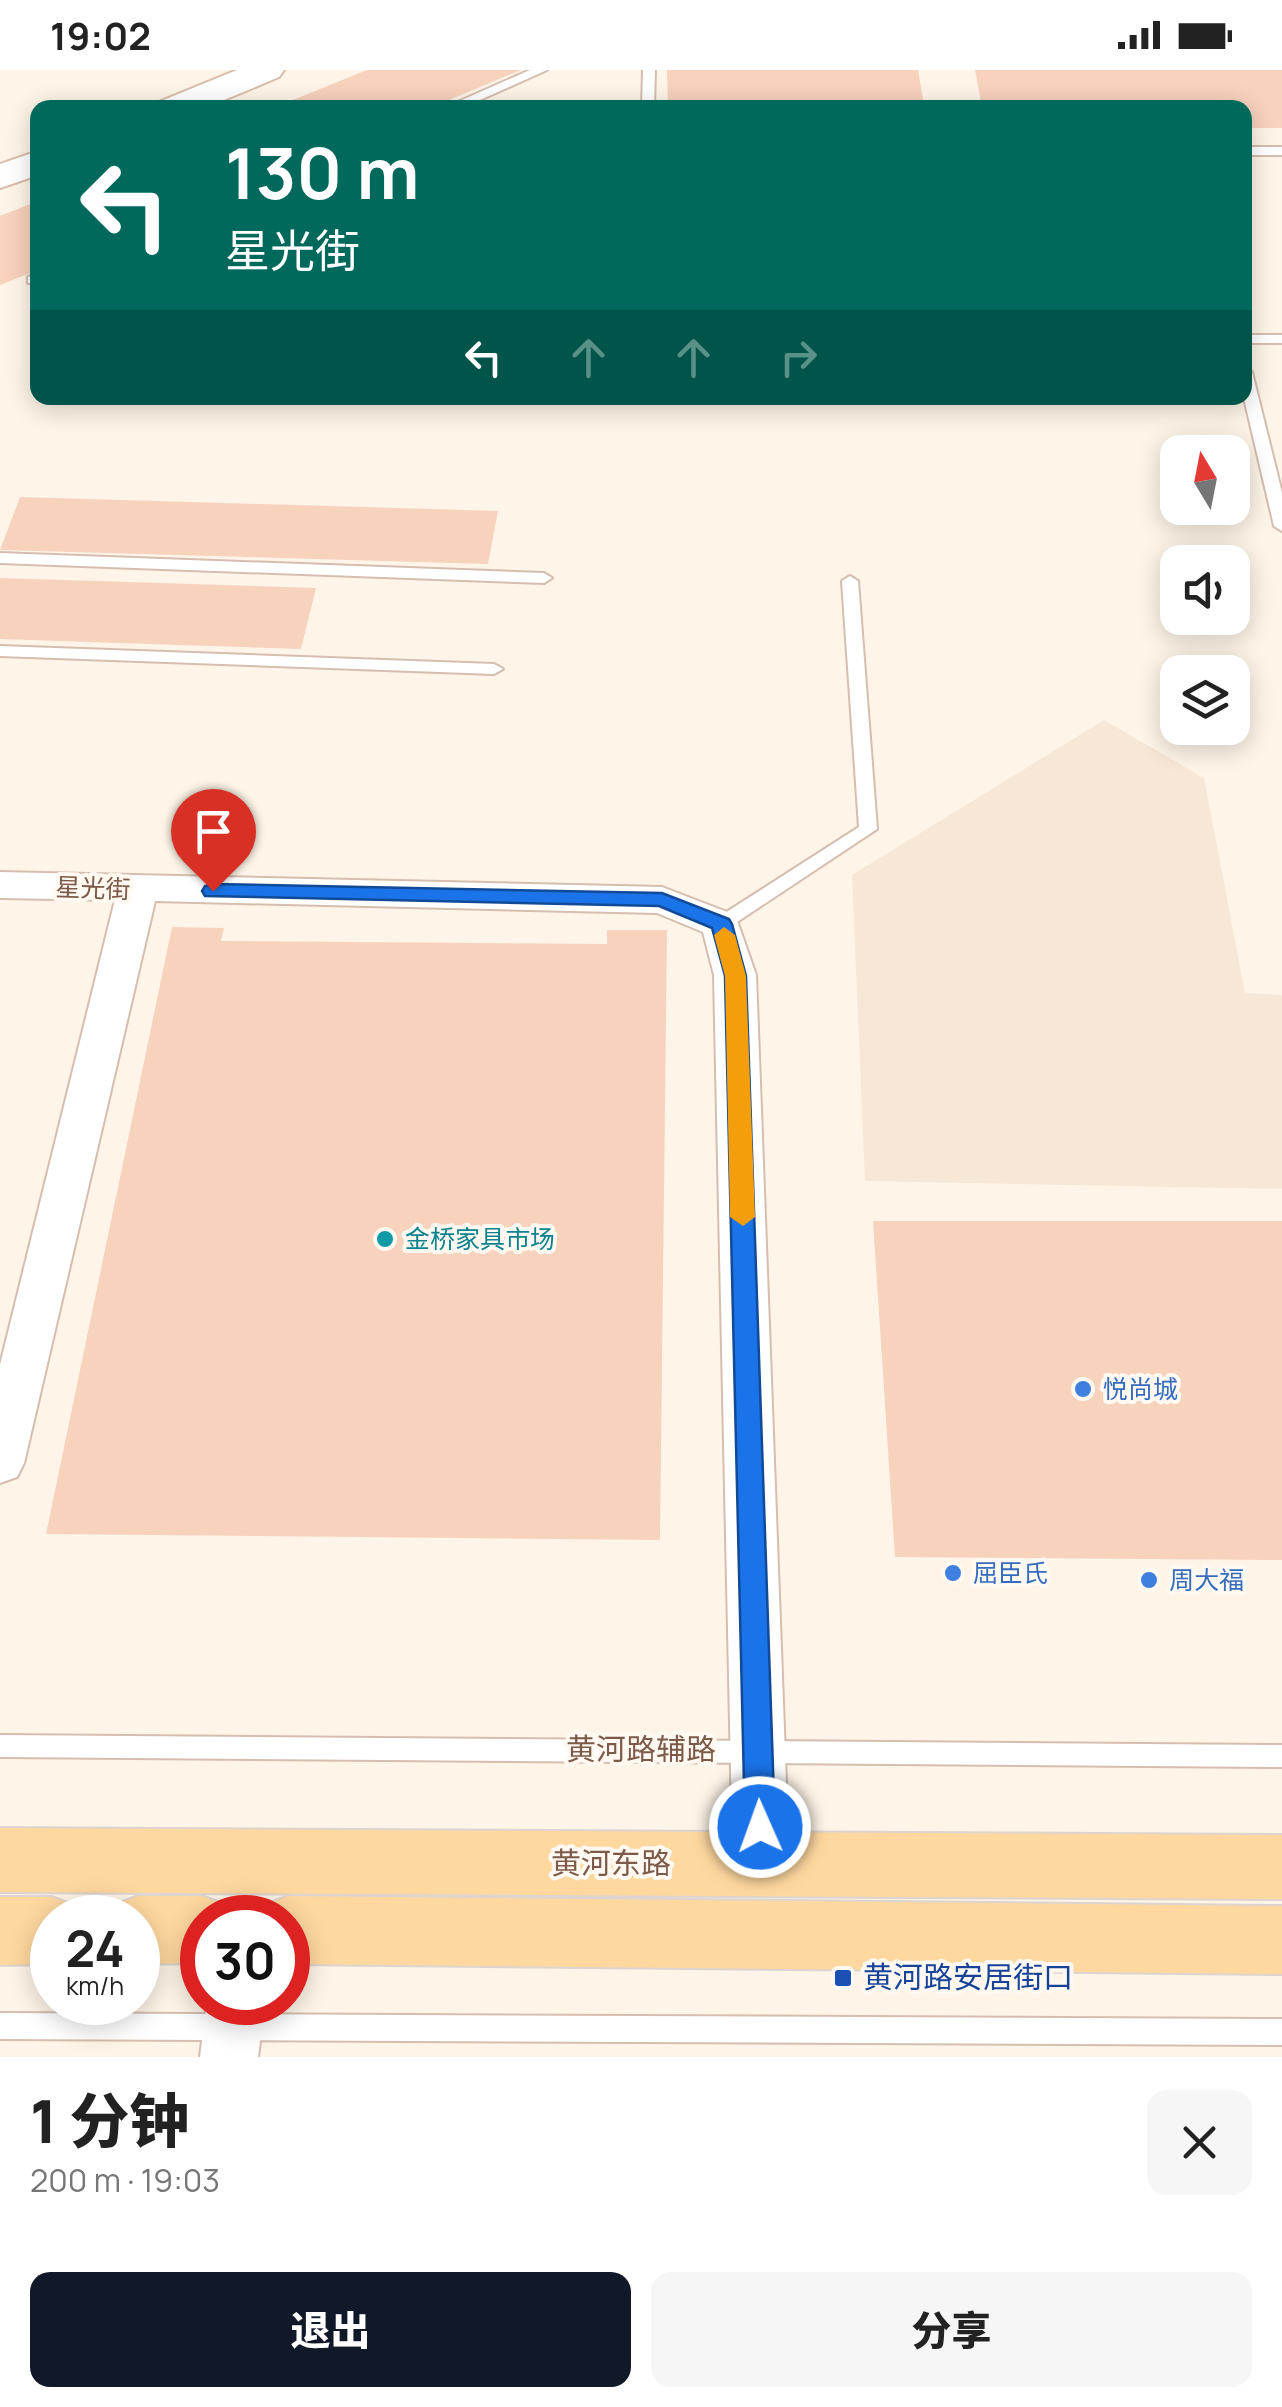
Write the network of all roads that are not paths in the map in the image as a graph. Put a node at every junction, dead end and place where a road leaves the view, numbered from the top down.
1 (267, 70) edge
2 (541, 70) edge
3 (649, 70) edge
4 (193, 100) edge
5 (469, 100) edge
6 (648, 100) edge
7 (1252, 151) edge
8 (1282, 151) edge
9 (30, 165) edge
10 (0, 177) edge
11 (1252, 338) edge
12 (1282, 339) edge
13 (1252, 401) edge
14 (1282, 526) edge
15 (0, 558) edge
16 (544, 578) dead end
17 (850, 581) dead end
18 (0, 651) edge
19 (494, 669) dead end
20 (0, 885) edge
21 (138, 889) junction
22 (722, 924) junction
23 (0, 1463) edge
24 (0, 1746) edge
25 (758, 1751) junction
26 (1282, 1756) edge
27 (0, 1860) edge
28 (761, 1864) junction
29 (1282, 1866) edge
30 (310, 1930) edge
31 (0, 1931) edge
32 (30, 1931) edge
33 (1282, 1940) edge
34 (0, 2026) edge
35 (232, 2029) edge
36 (1282, 2032) edge

1 - 4 street
2 - 5 lane
3 - 6 lane
7 - 8 lane
9 - 10 street
11 - 12 lane
13 - 14 lane
15 - 16 lane
17 - 22 lane
18 - 19 lane
20 - 21 street, 星光街
21 - 22 street, 星光街
21 - 23 street
22 - 25 street
24 - 25 lane, 黄河路辅路
25 - 26 lane, 黄河路辅路
25 - 28 street
27 - 28 main road, 黄河东路
28 - 29 main road, 黄河东路
30 - 33 main road
31 - 32 main road
34 - 35 lane
35 - 36 lane

